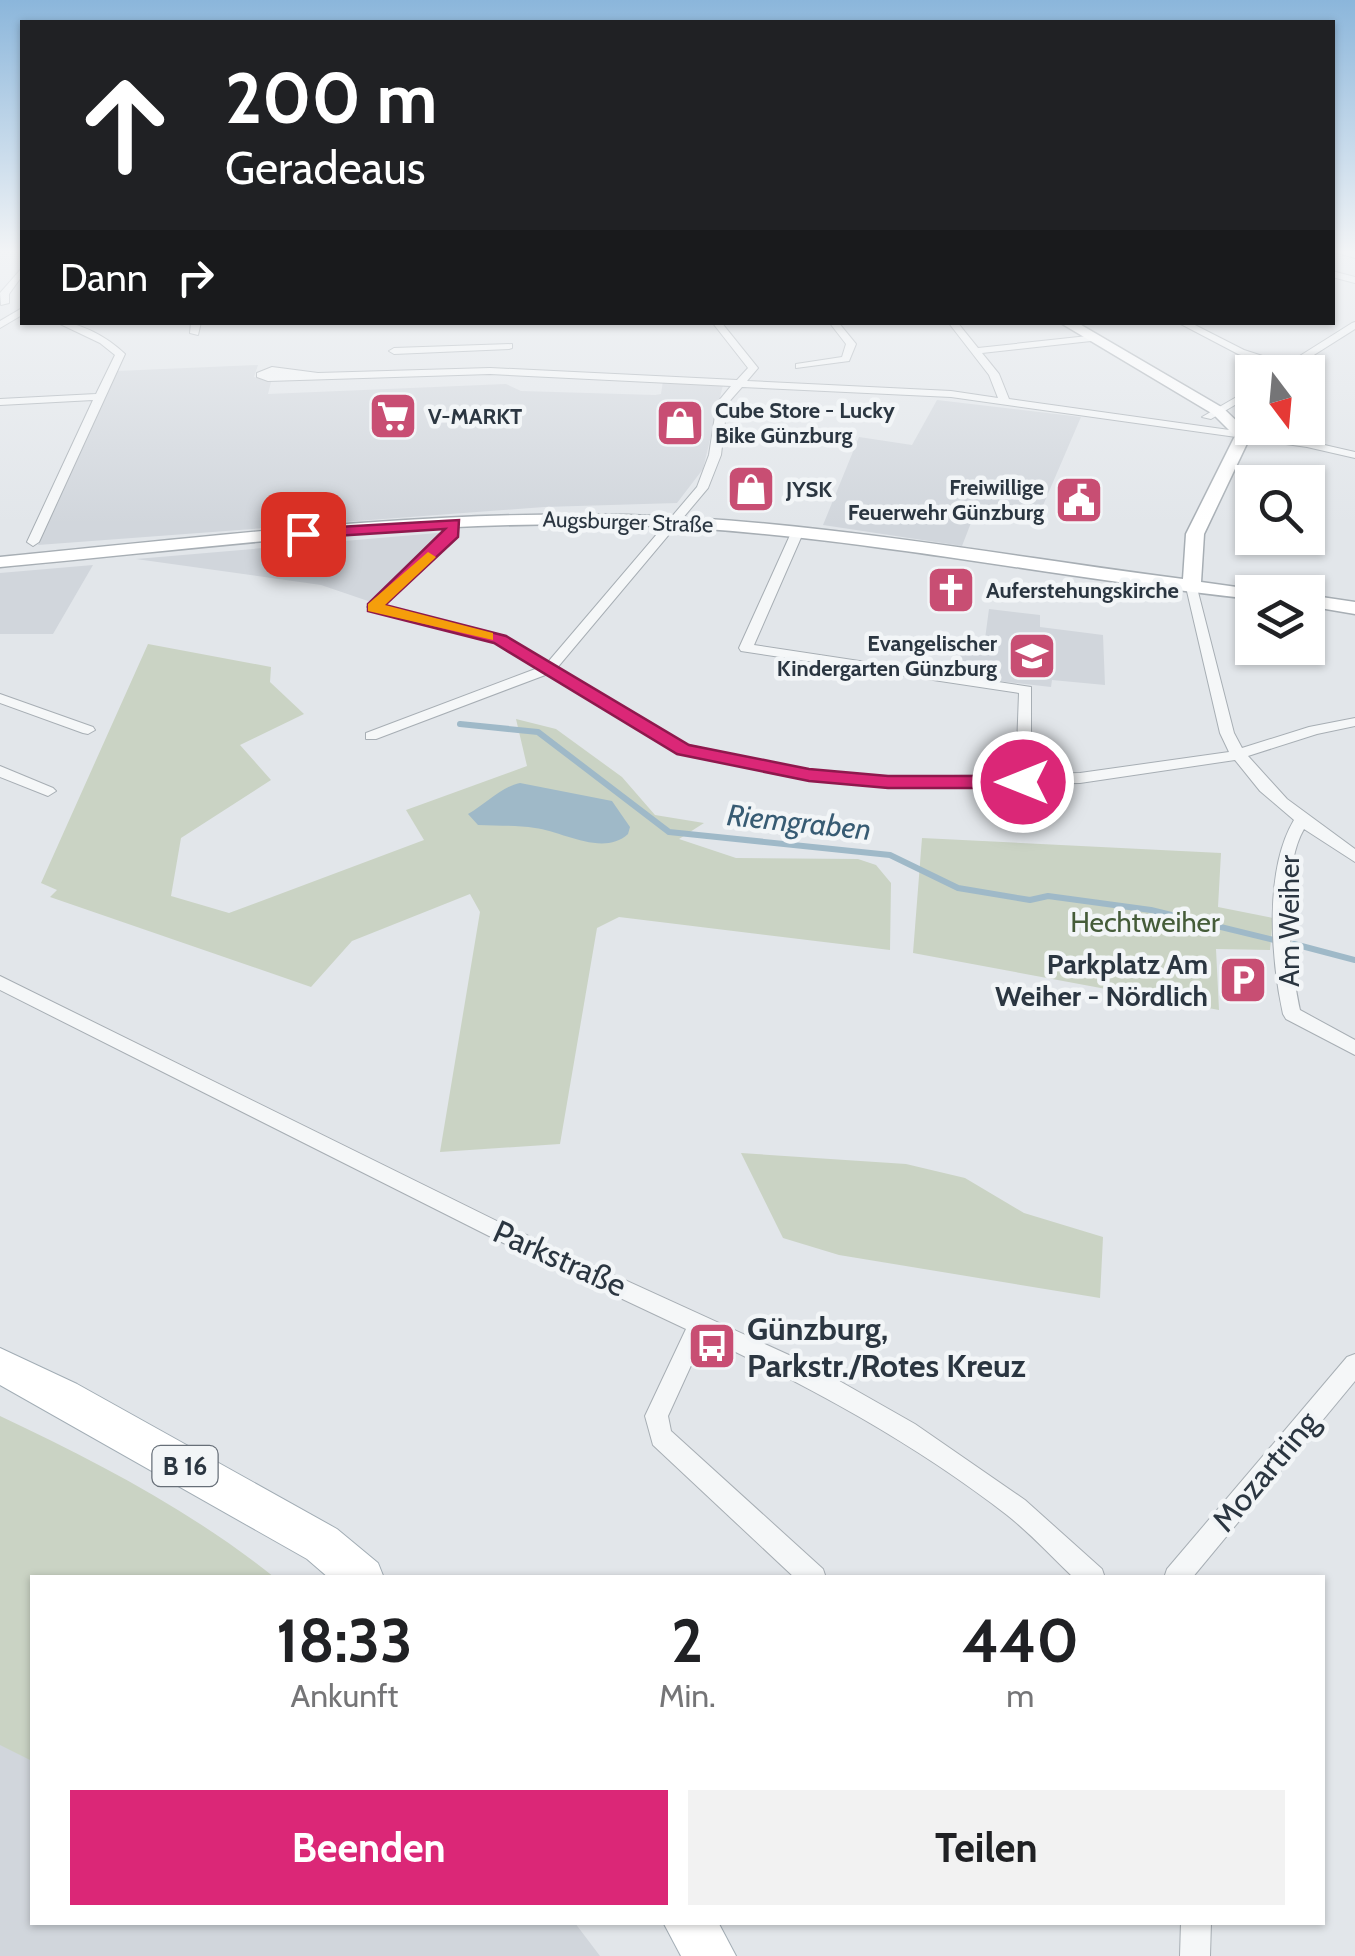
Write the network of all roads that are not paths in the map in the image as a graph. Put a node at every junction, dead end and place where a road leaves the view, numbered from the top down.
1 (103, 341) edge
2 (395, 341) edge
3 (732, 341) edge
4 (848, 341) edge
5 (967, 341) edge
6 (1067, 341) edge
7 (1092, 341) edge
8 (1220, 341) edge
9 (1329, 341) edge
10 (509, 346) dead end
11 (394, 351) junction
12 (975, 351) junction
13 (1248, 355) edge
14 (1308, 355) edge
15 (800, 366) dead end
16 (391, 374) junction
17 (316, 376) dead end
18 (744, 382) junction
19 (99, 397) junction
20 (1004, 399) junction
21 (0, 402) edge
22 (1235, 403) edge
23 (1235, 409) edge
24 (1218, 415) junction
25 (1164, 423) junction
26 (1235, 424) edge
27 (1235, 432) edge
28 (1248, 445) edge
29 (1311, 445) edge
30 (1355, 455) edge
31 (672, 522) junction
32 (453, 524) junction
33 (797, 533) junction
34 (33, 542) dead end
35 (0, 562) edge
36 (1192, 587) junction
37 (1235, 592) edge
38 (1325, 604) edge
39 (1355, 608) edge
40 (550, 668) junction
41 (0, 698) edge
42 (1355, 722) edge
43 (88, 730) dead end
44 (371, 736) dead end
45 (1236, 755) junction
46 (0, 771) edge
47 (1023, 782) junction
48 (48, 791) dead end
49 (1301, 821) junction
50 (1355, 857) edge
51 (0, 982) edge
52 (1355, 1048) edge
53 (700, 1323) junction
54 (1355, 1364) edge
55 (0, 1366) edge
56 (359, 1575) edge
57 (811, 1575) edge
58 (1089, 1575) edge
59 (1179, 1575) edge
60 (690, 1925) edge
61 (1196, 1925) edge
62 (712, 1956) edge
63 (1196, 1956) edge

1 - 19 street
2 - 11 street
3 - 18 street
4 - 15 street
5 - 12 street
6 - 12 street
7 - 24 street
8 - 13 street
9 - 14 street
10 - 11 street
11 - 16 street
12 - 20 street
16 - 17 street
16 - 18 street
18 - 20 street
18 - 31 street
19 - 21 street
19 - 34 street
20 - 25 street
22 - 24 street
23 - 24 street
24 - 25 street
24 - 26 street
25 - 27 street
28 - 36 street
29 - 30 street
31 - 32 street, Augsburger Straße
31 - 33 street, Augsburger Straße
31 - 40 street
32 - 35 street, Augsburger Straße
32 - 40 street
33 - 36 street, Augsburger Straße
33 - 47 street
36 - 37 street, Augsburger Straße
36 - 45 street
38 - 39 street
40 - 44 street
40 - 47 street
41 - 43 street
42 - 45 street
45 - 47 street
45 - 49 street
46 - 48 street
49 - 50 street
49 - 52 street, Am Weiher
51 - 53 street, Parkstraße
53 - 57 street
53 - 58 street, Parkstraße
54 - 59 street, Mozartring
55 - 56 main road, B 16
60 - 62 main road
61 - 63 street

